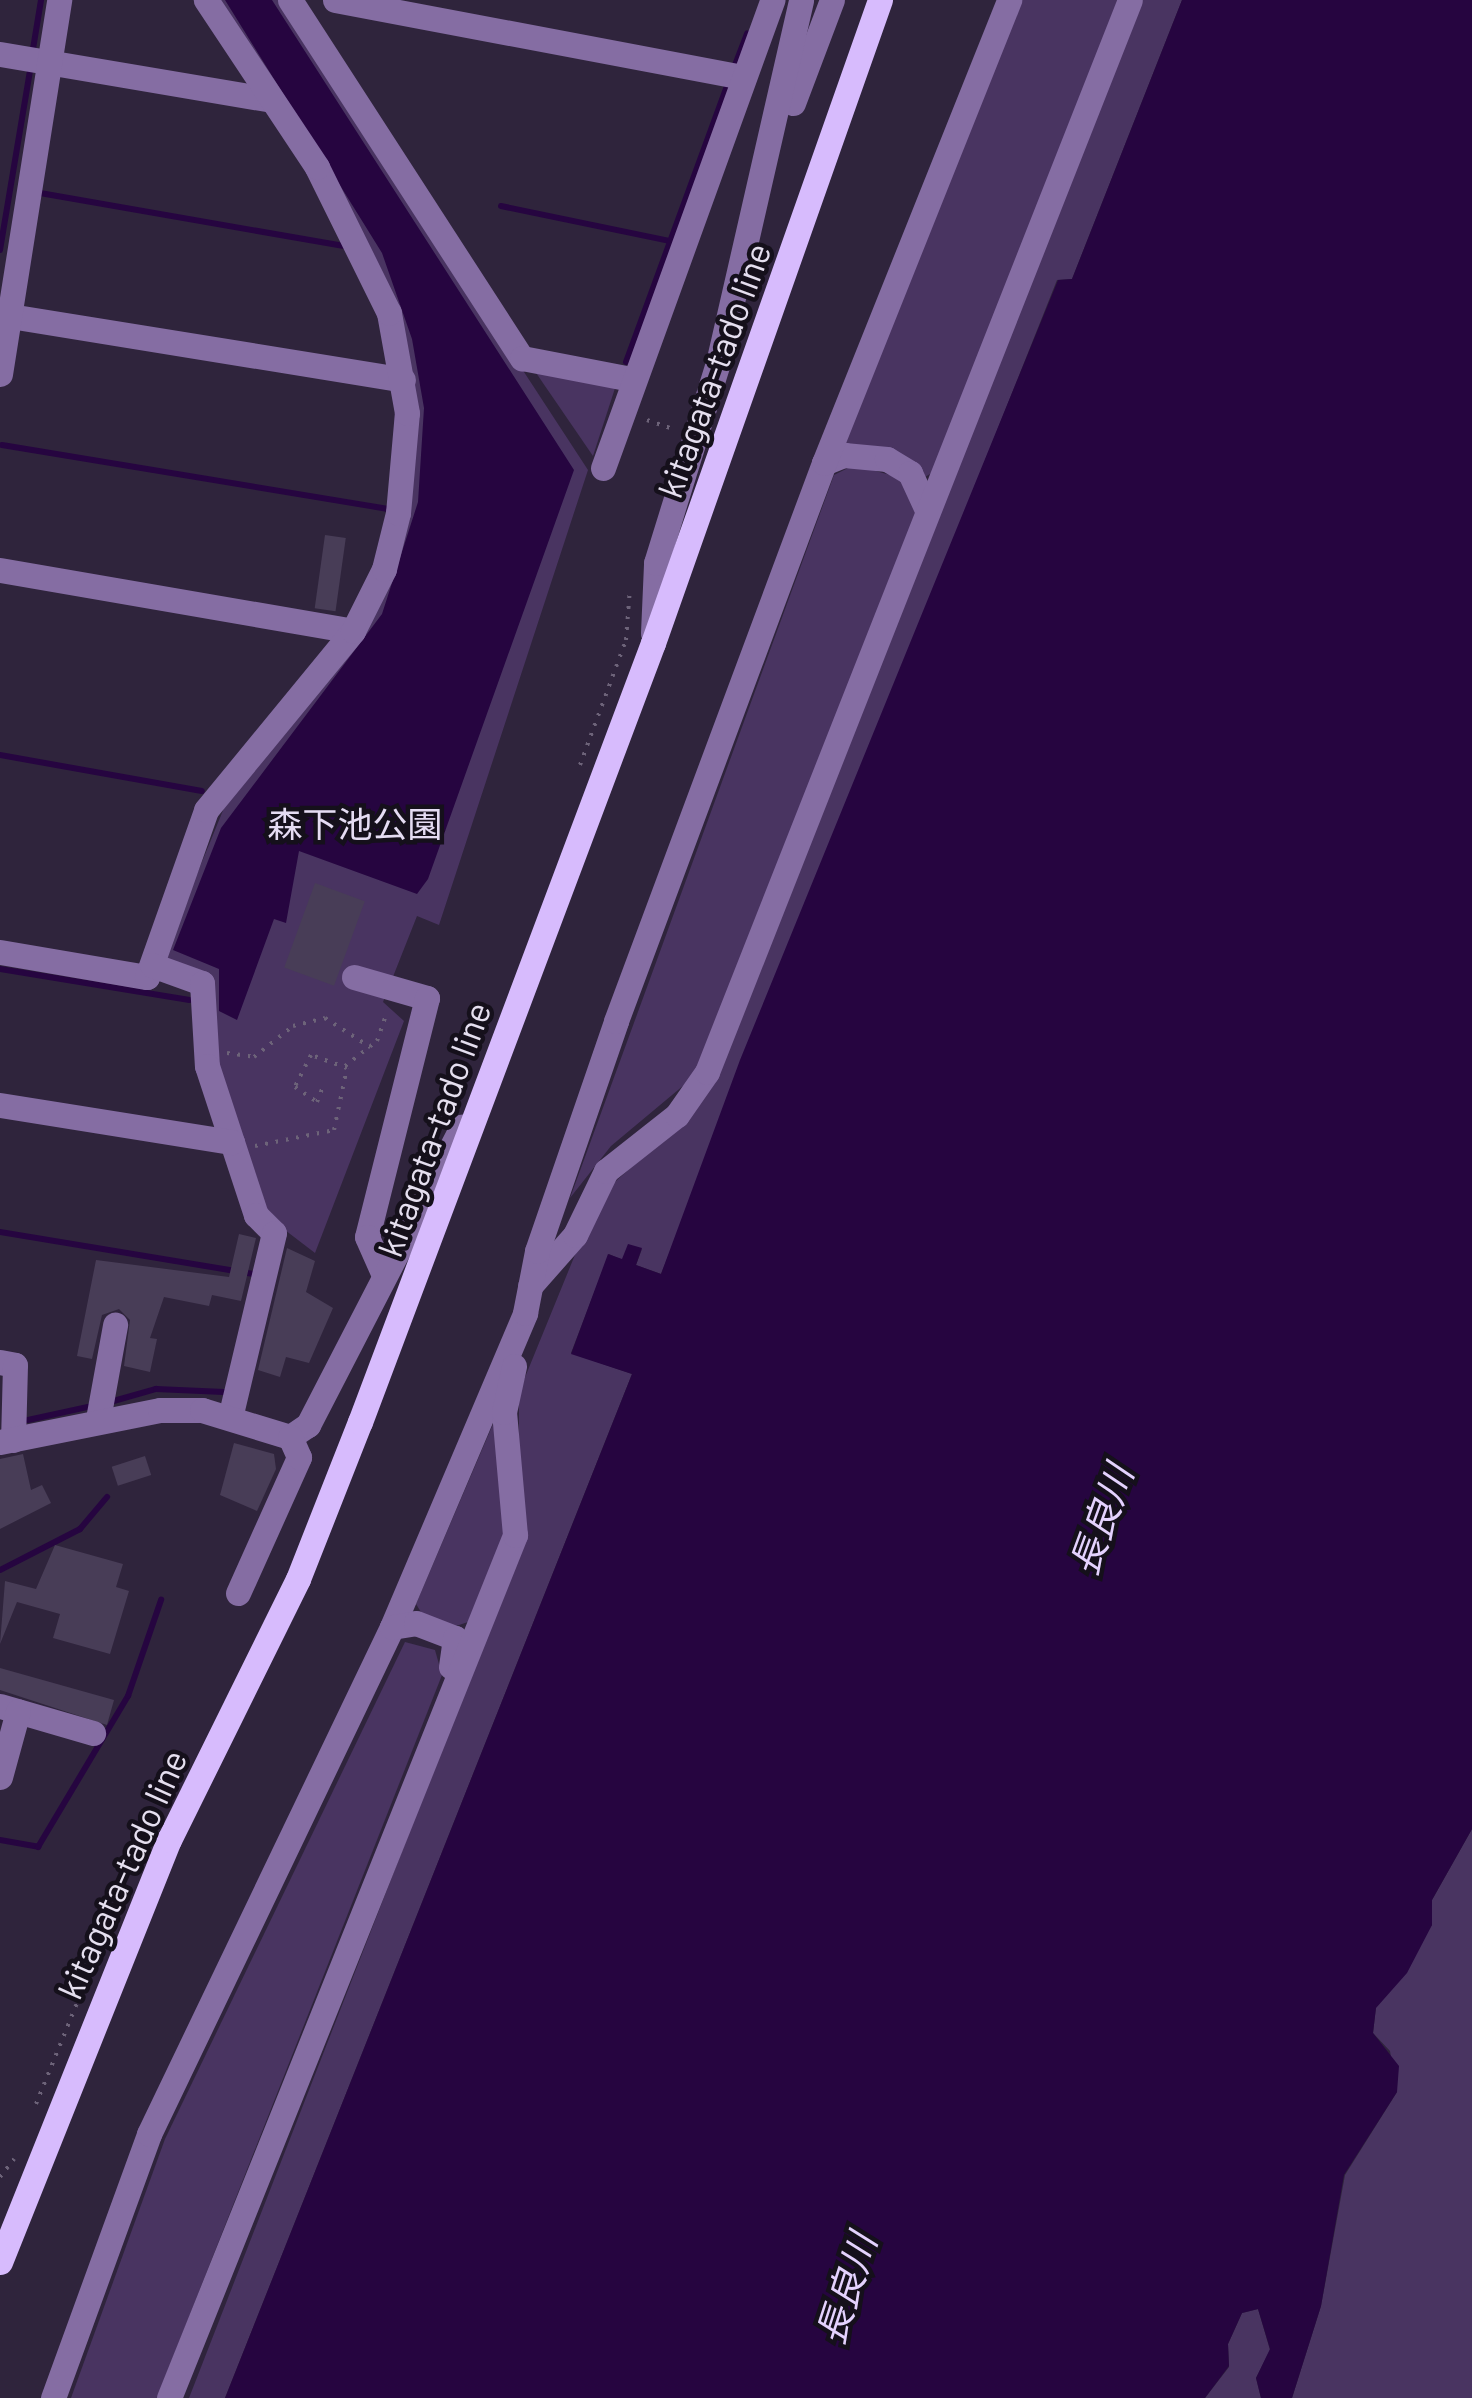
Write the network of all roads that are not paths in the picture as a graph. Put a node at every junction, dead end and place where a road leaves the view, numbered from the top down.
1 (59, 0) edge
2 (206, 0) edge
3 (290, 0) edge
4 (335, 0) edge
5 (772, 0) edge
6 (801, 0) edge
7 (832, 0) edge
8 (880, 0) edge
9 (1009, 0) edge
10 (1130, 0) edge
11 (0, 54) edge
12 (48, 62) junction
13 (744, 76) junction
14 (266, 99) junction
15 (763, 178) junction
16 (10, 316) junction
17 (0, 374) edge
18 (631, 379) junction
19 (404, 380) junction
20 (824, 464) junction
21 (603, 468) dead end
22 (927, 510) junction
23 (0, 570) edge
24 (353, 631) junction
25 (653, 643) junction
26 (0, 952) edge
27 (152, 964) junction
28 (354, 977) dead end
29 (491, 1076) junction
30 (0, 1104) edge
31 (234, 1146) junction
32 (383, 1274) junction
33 (530, 1286) junction
34 (525, 1313) junction
35 (114, 1324) dead end
36 (0, 1362) edge
37 (230, 1418) junction
38 (98, 1419) junction
39 (290, 1437) junction
40 (6, 1441) edge
41 (238, 1593) dead end
42 (392, 1627) junction
43 (448, 1692) junction
44 (9, 1708) edge
45 (93, 1732) dead end
46 (0, 1777) edge
47 (40, 2157) junction
48 (0, 2231) edge
49 (0, 2262) edge
50 (52, 2398) edge
51 (169, 2398) edge

1 - 12 street
2 - 14 street
3 - 18 street
4 - 13 street
5 - 13 street
6 - 15 street
7 - 15 street
8 - 25 main road, kitagata-tado line
9 - 20 street
10 - 22 street
11 - 12 street
12 - 14 street
12 - 16 street
13 - 18 street
14 - 19 street
15 - 25 street
16 - 17 street
16 - 19 street
18 - 21 street
19 - 24 street
20 - 22 street
20 - 33 street
22 - 33 street
23 - 24 street
24 - 27 street
25 - 29 main road, kitagata-tado line
26 - 27 street
27 - 31 street
28 - 32 street
29 - 32 street
29 - 47 main road, kitagata-tado line
30 - 31 street
31 - 37 street
32 - 39 street
33 - 34 street
34 - 42 street
34 - 43 street
35 - 38 street
36 - 40 street
37 - 38 street
37 - 39 street
38 - 40 street
39 - 41 street
42 - 43 street
42 - 50 street
43 - 51 street
44 - 45 street
44 - 46 street
47 - 48 main road
47 - 49 main road, kitagata-tado line

